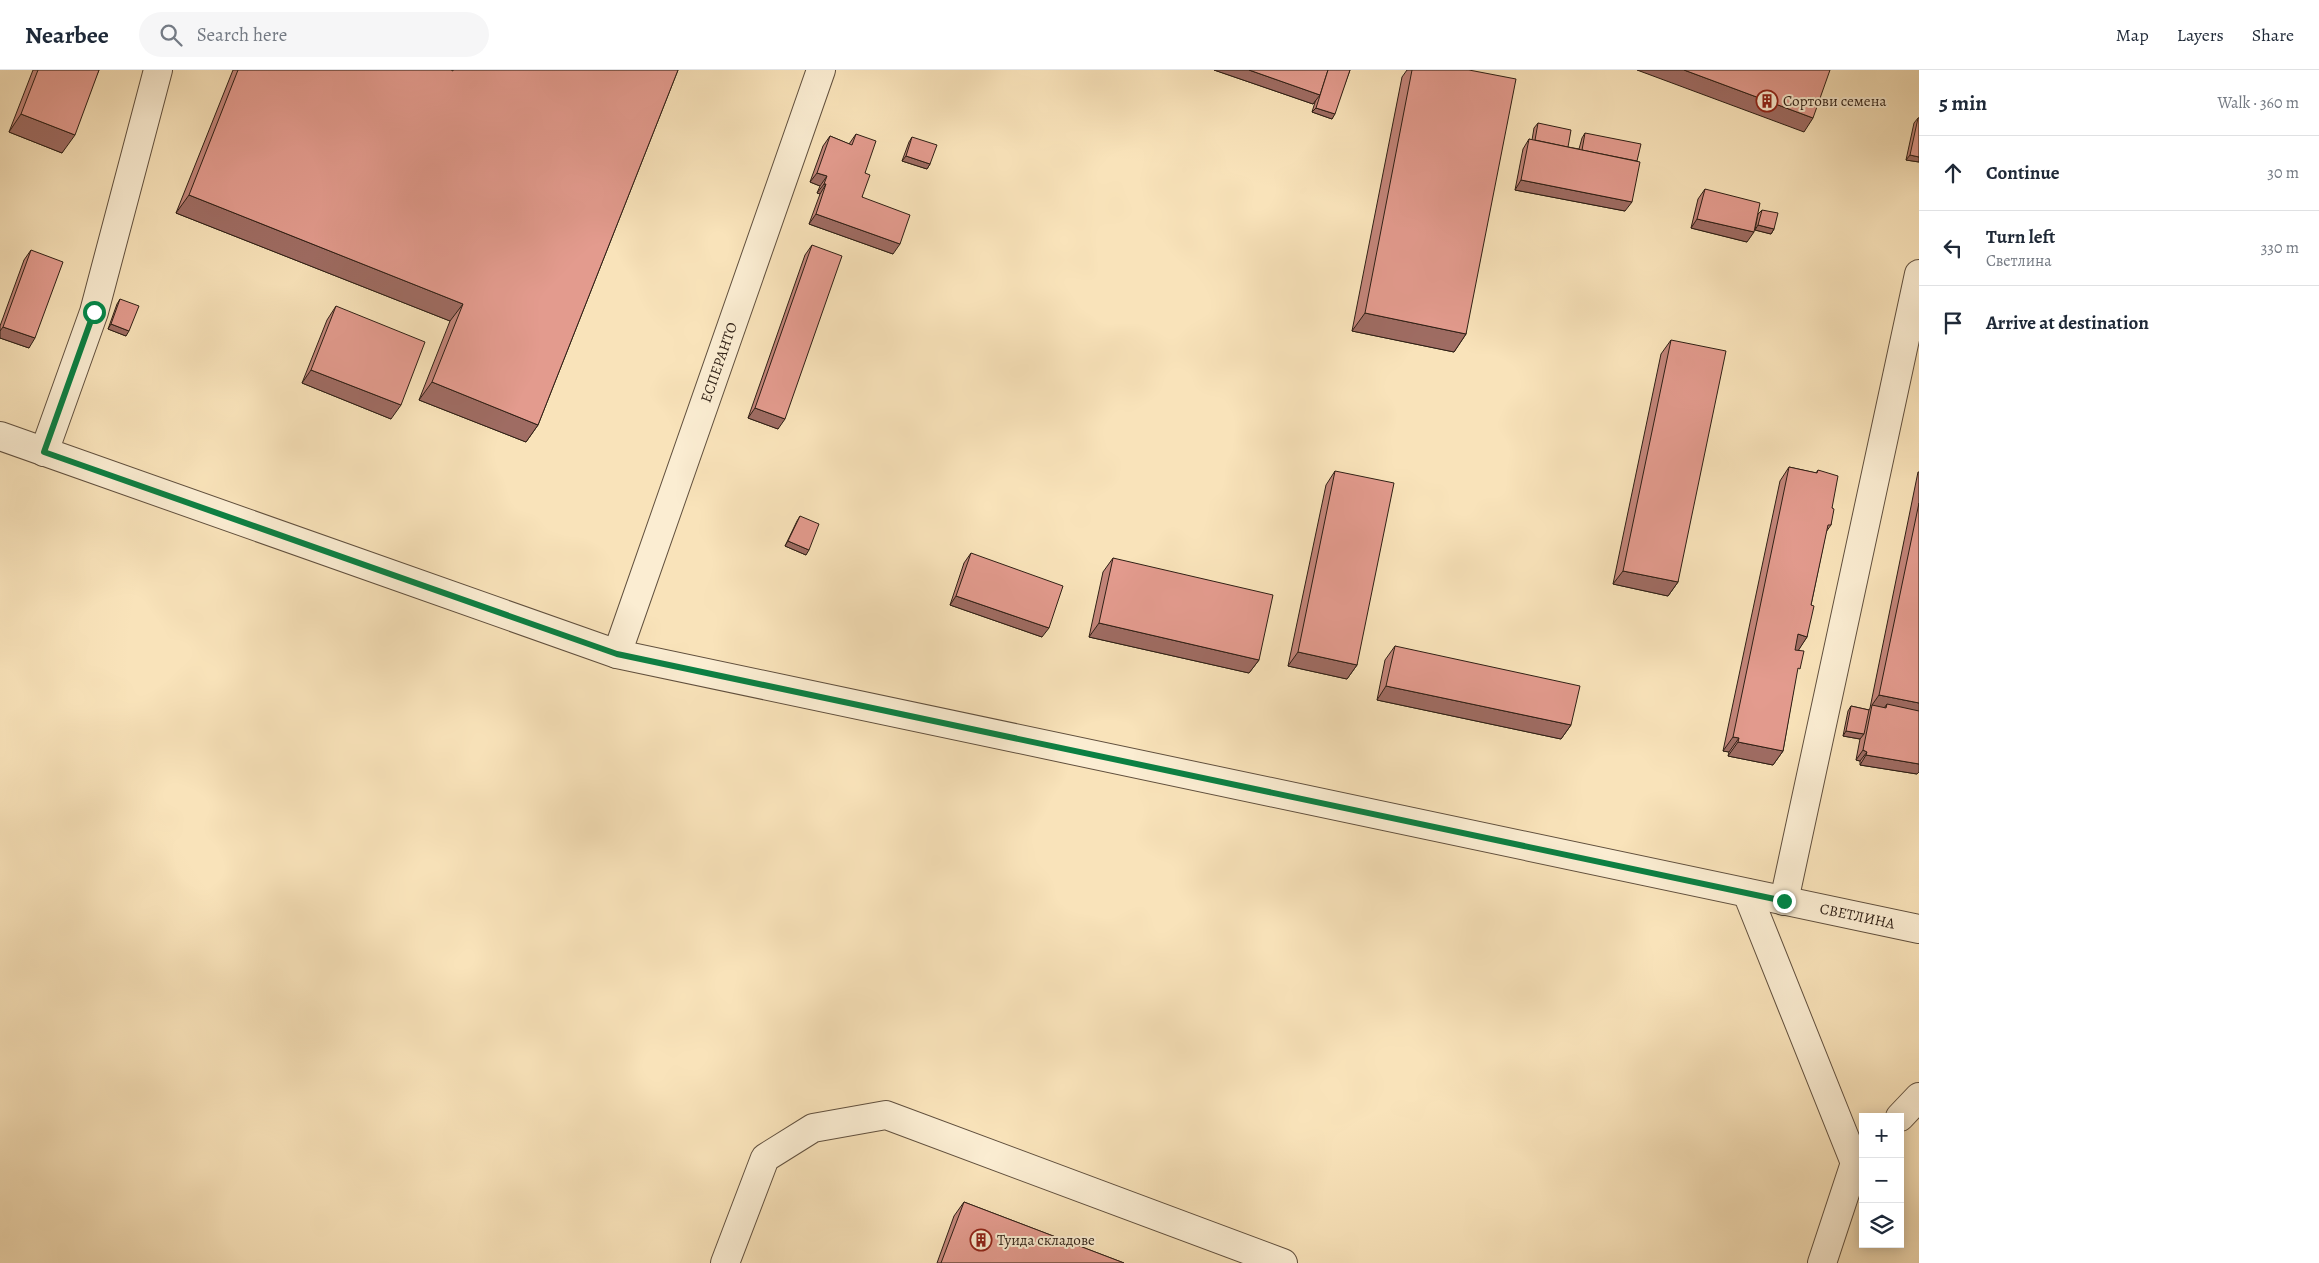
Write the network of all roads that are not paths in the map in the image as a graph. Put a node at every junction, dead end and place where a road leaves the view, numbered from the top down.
1 (158, 70) edge
2 (821, 70) edge
3 (1919, 274) edge
4 (0, 436) edge
5 (44, 452) junction
6 (617, 654) junction
7 (1747, 893) junction
8 (1784, 901) junction
9 (1919, 929) edge
10 (1919, 1097) edge
11 (1904, 1113) edge
12 (1859, 1159) edge
13 (725, 1263) edge
14 (1283, 1263) edge
15 (1822, 1263) edge

1 - 5 street
2 - 6 street, ЕСПЕРАНТО
3 - 8 street
4 - 5 street, СВЕТЛИНА
5 - 6 street, СВЕТЛИНА
6 - 7 street, СВЕТЛИНА
7 - 8 street, СВЕТЛИНА
7 - 12 street
8 - 9 street, СВЕТЛИНА
10 - 11 street
12 - 15 street
13 - 14 street

